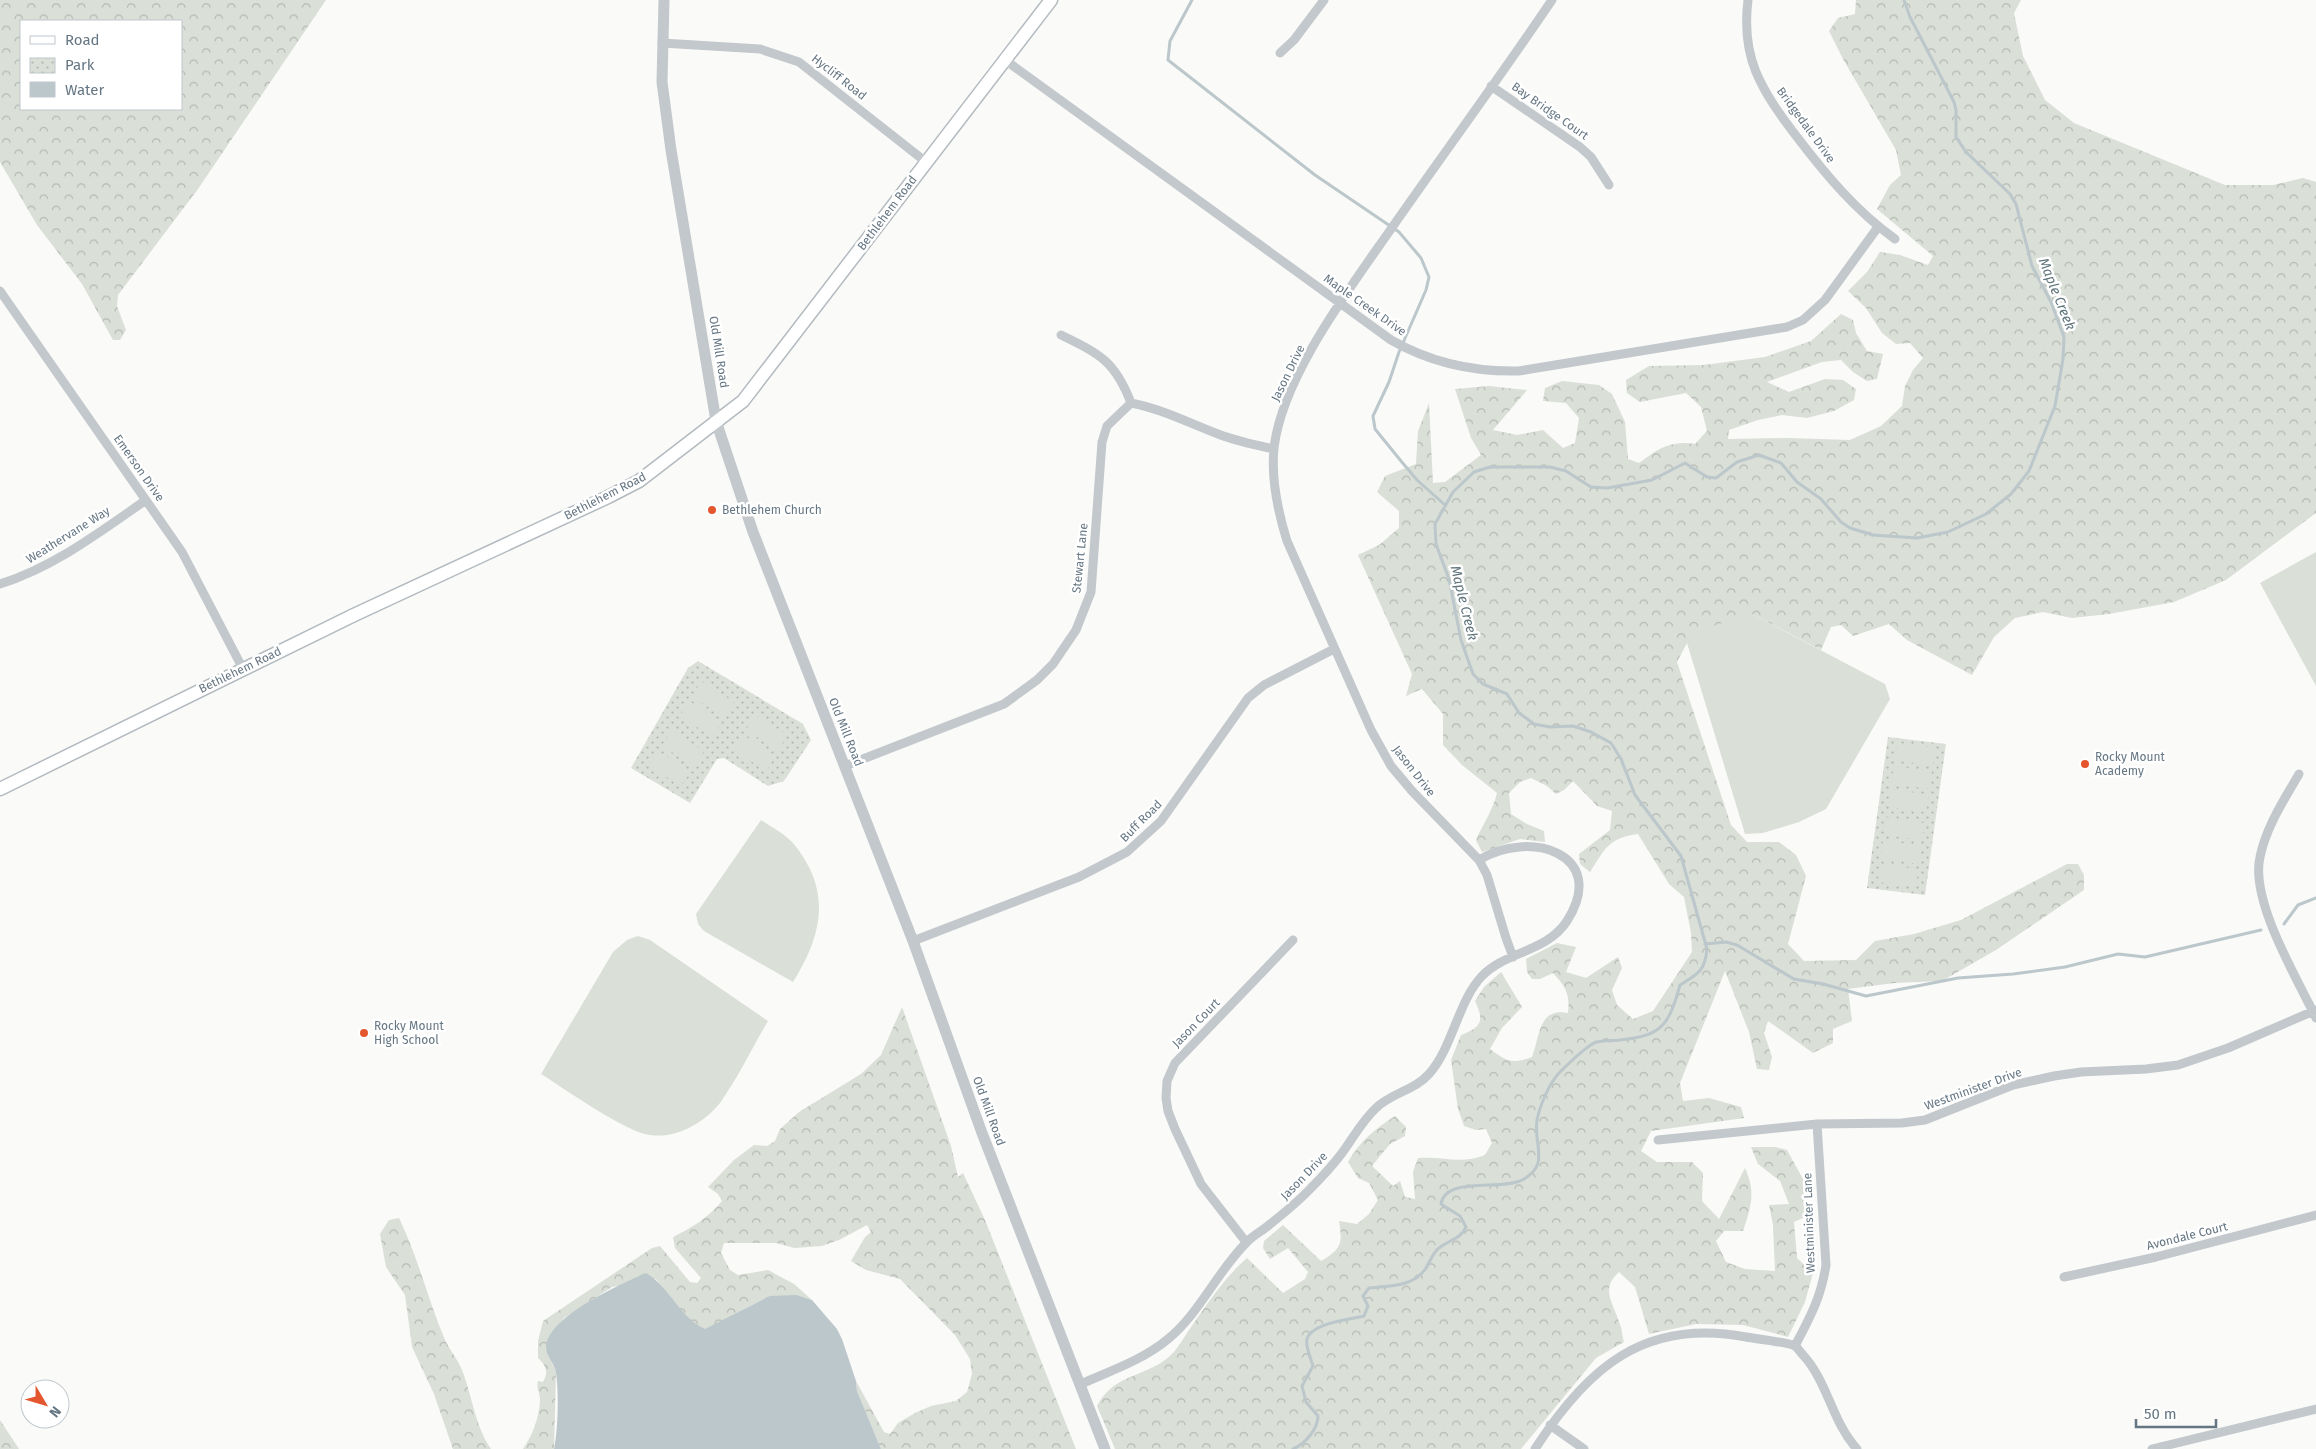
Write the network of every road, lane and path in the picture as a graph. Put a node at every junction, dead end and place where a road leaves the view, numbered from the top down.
1 (664, 0) edge
2 (1051, 0) edge
3 (1324, 0) edge
4 (1552, 0) edge
5 (1748, 0) edge
6 (662, 43) junction
7 (1280, 53) dead end
8 (1005, 60) junction
9 (1491, 86) junction
10 (926, 162) junction
11 (1609, 185) dead end
12 (1878, 227) junction
13 (1895, 239) dead end
14 (0, 291) edge
15 (1340, 302) junction
16 (1061, 335) dead end
17 (1131, 403) junction
18 (716, 421) junction
19 (1274, 449) junction
20 (146, 500) junction
21 (0, 584) edge
22 (1334, 649) junction
23 (243, 669) junction
24 (845, 766) junction
25 (2299, 774) dead end
26 (0, 789) edge
27 (1479, 860) junction
28 (1293, 940) dead end
29 (913, 941) junction
30 (1513, 957) junction
31 (2315, 1013) edge
32 (1816, 1124) junction
33 (1658, 1140) dead end
34 (2316, 1215) edge
35 (1246, 1242) junction
36 (2064, 1277) dead end
37 (1794, 1346) junction
38 (1081, 1384) junction
39 (2316, 1409) edge
40 (1550, 1425) junction
41 (1105, 1449) edge
42 (1535, 1449) edge
43 (1584, 1449) edge
44 (1857, 1449) edge
45 (2152, 1449) edge

1 - 6 street, Old Mill Road
2 - 8 main road, Bethlehem Road
3 - 7 street
4 - 9 street, Jason Drive
5 - 12 street, Bridgedale Drive
6 - 10 street, Hycliff Road
6 - 18 street, Old Mill Road
8 - 10 main road, Bethlehem Road
8 - 15 street, Maple Creek Drive
9 - 11 street, Bay Bridge Court
9 - 15 street, Jason Drive
10 - 18 main road, Bethlehem Road
12 - 13 street, Bridgedale Drive
12 - 15 street, Maple Creek Drive
14 - 20 street, Emerson Drive
15 - 19 street, Jason Drive
16 - 17 street
17 - 19 street
17 - 24 street, Stewart Lane
18 - 23 main road, Bethlehem Road
18 - 24 street, Old Mill Road
19 - 22 street, Jason Drive
20 - 21 street, Weathervane Way
20 - 23 street, Emerson Drive
22 - 27 street, Jason Drive
22 - 29 street, Buff Road
23 - 26 main road, Bethlehem Road
24 - 29 street, Old Mill Road
25 - 31 street
27 - 30 street, Jason Drive
27 - 30 street, Jason Drive
28 - 35 street, Jason Court
29 - 38 street, Old Mill Road
30 - 35 street, Jason Drive
31 - 32 street, Westminister Drive
32 - 33 street, Westminister Drive
32 - 37 street, Westminister Lane
34 - 36 street, Avondale Court
35 - 38 street, Jason Drive
37 - 40 street
37 - 44 street
38 - 41 street, Old Mill Road
39 - 45 street
40 - 42 street
40 - 43 street

